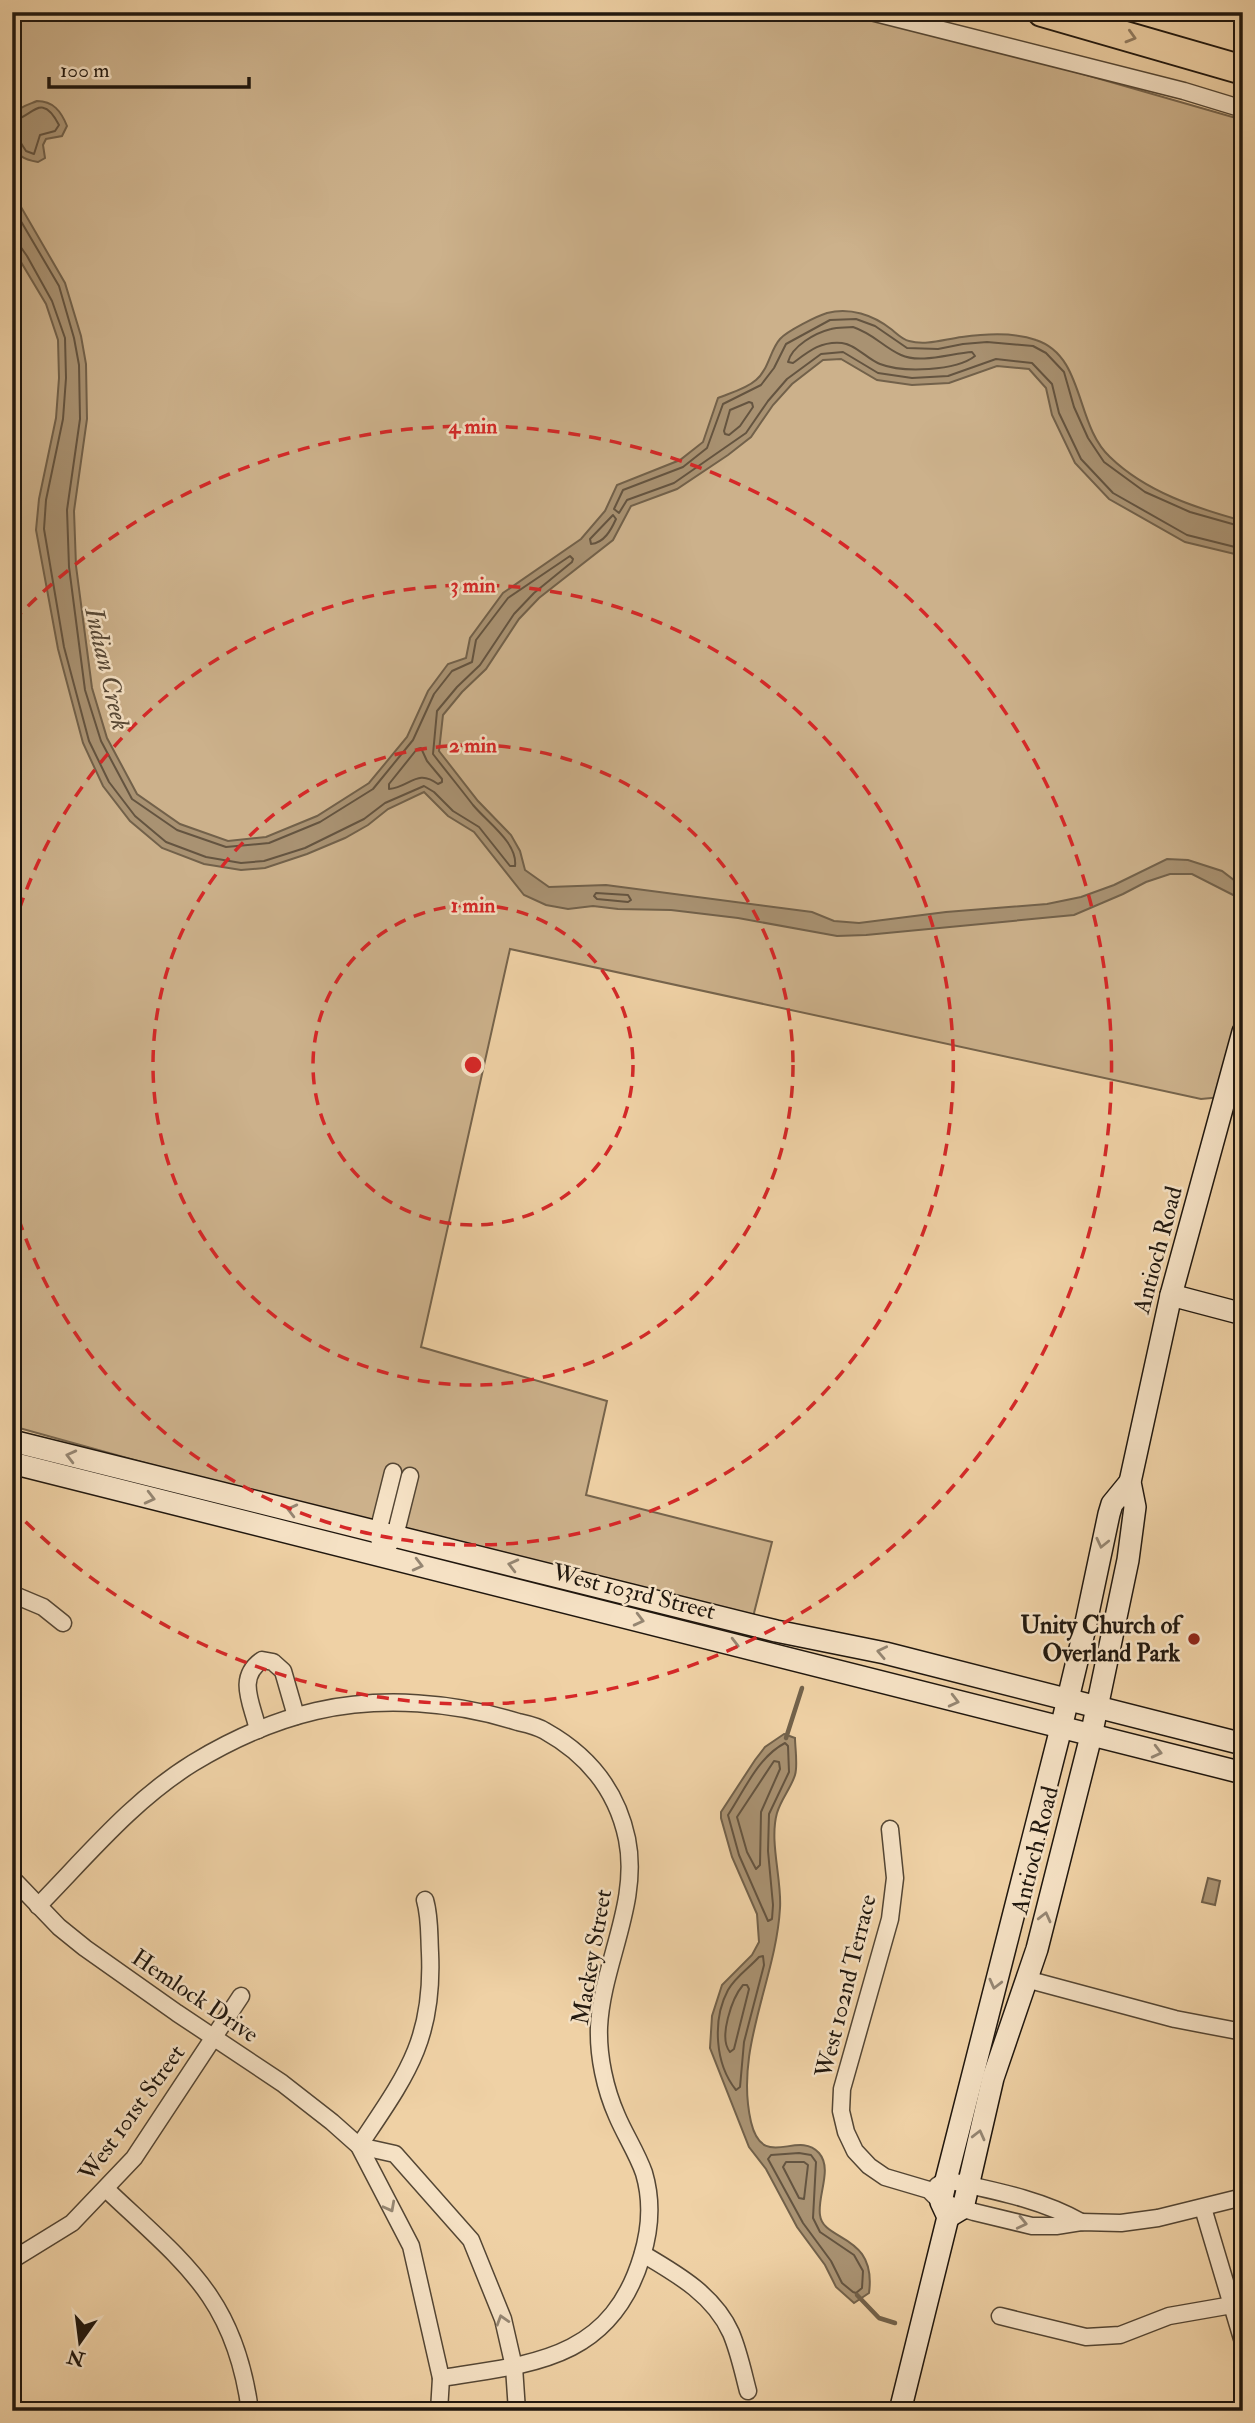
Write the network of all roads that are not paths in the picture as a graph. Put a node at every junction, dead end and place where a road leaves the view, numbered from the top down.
1 (871, 12) edge
2 (1042, 12) edge
3 (1243, 70) edge
4 (1243, 109) edge
5 (1243, 1032) edge
6 (1171, 1295) junction
7 (1243, 1314) edge
8 (12, 1441) edge
9 (12, 1463) edge
10 (393, 1472) dead end
11 (410, 1476) dead end
12 (1129, 1482) junction
13 (387, 1534) junction
14 (382, 1555) junction
15 (12, 1594) edge
16 (63, 1623) dead end
17 (1068, 1699) junction
18 (1097, 1707) junction
19 (296, 1716) junction
20 (1061, 1728) junction
21 (258, 1730) junction
22 (1091, 1736) junction
23 (1243, 1744) edge
24 (1243, 1773) edge
25 (890, 1829) dead end
26 (12, 1878) edge
27 (425, 1900) dead end
28 (38, 1906) junction
29 (1026, 1979) junction
30 (240, 1996) dead end
31 (1243, 2032) edge
32 (215, 2037) junction
33 (359, 2146) junction
34 (968, 2185) junction
35 (106, 2189) junction
36 (1243, 2197) edge
37 (945, 2199) junction
38 (1203, 2208) junction
39 (1081, 2222) junction
40 (643, 2255) junction
41 (12, 2260) edge
42 (1237, 2314) edge
43 (1000, 2316) dead end
44 (1243, 2342) edge
45 (514, 2367) junction
46 (440, 2378) junction
47 (748, 2392) dead end
48 (250, 2411) edge
49 (439, 2411) edge
50 (517, 2411) edge
51 (900, 2411) edge

1 - 4 street
2 -> 3 highway
5 - 6 main road, Antioch Road
6 - 7 main road
6 - 12 main road, Antioch Road
13 -> 8 main road, West 103rd Street
9 -> 14 main road, West 103rd Street
10 - 13 street
11 - 13 street
12 -> 17 main road, Antioch Road
12 - 18 main road, Antioch Road
13 - 14 street
17 -> 13 main road, West 103rd Street
14 -> 20 main road, West 103rd Street
15 - 16 street
17 - 18 main road, West 103rd Street
17 - 20 main road, Antioch Road
18 - 22 main road, Antioch Road
18 - 23 main road, West 103rd Street
19 - 21 street, Mackey Street
19 - 21 street
19 - 40 street, Mackey Street
20 - 22 main road, West 103rd Street
20 -> 37 main road, Antioch Road
21 - 28 street, Mackey Street
22 -> 24 main road, West 103rd Street
29 -> 22 main road, Antioch Road
25 - 37 street, West 102nd Terrace
26 - 28 street, Hemlock Drive
27 - 33 street
28 - 32 street, Hemlock Drive
29 - 31 street
34 -> 29 main road, Antioch Road
30 - 32 street, West 101st Street
32 - 33 street, Hemlock Drive
32 - 35 street, West 101st Street
45 -> 33 street, Hemlock Drive
33 -> 46 street, Hemlock Drive
34 - 37 main road, Antioch Road
34 - 39 street, West 102nd Terrace
35 - 41 street, West 101st Street
35 - 48 street
36 - 38 street, West 102nd Terrace
37 -> 39 street, West 102nd Terrace
37 - 51 main road, Antioch Road
38 - 39 street, West 102nd Terrace
38 - 42 street
40 - 45 street, Mackey Street
40 - 47 street
42 - 43 street
42 - 44 street
45 - 46 street, Mackey Street
45 - 50 street, Hemlock Drive
46 - 49 street, Hemlock Drive

